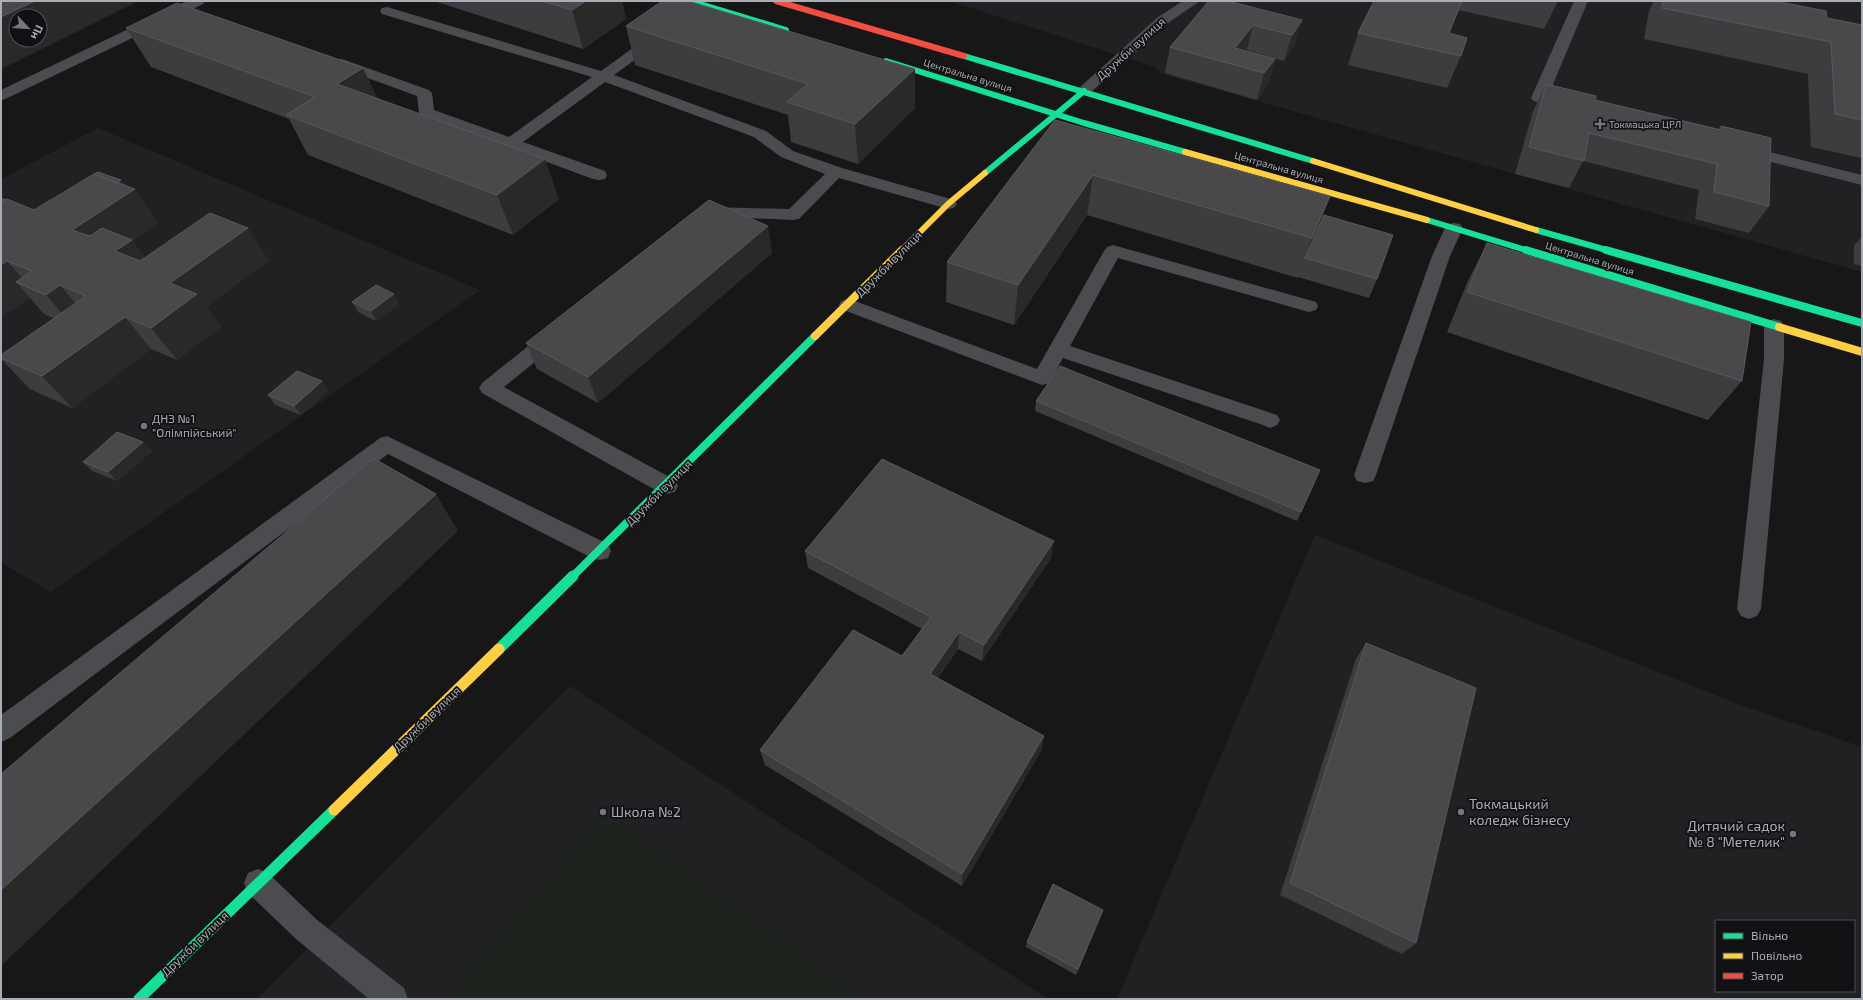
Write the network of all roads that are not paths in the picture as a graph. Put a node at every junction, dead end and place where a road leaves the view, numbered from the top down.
1 (198, 1) edge
2 (690, 1) edge
3 (776, 1) edge
4 (1193, 1) edge
5 (1581, 1) edge
6 (387, 11) dead end
7 (797, 34) edge
8 (642, 48) edge
9 (322, 57) edge
10 (881, 59) edge
11 (603, 76) junction
12 (1084, 91) junction
13 (1, 96) edge
14 (1584, 110) edge
15 (1057, 114) junction
16 (511, 143) junction
17 (1727, 146) edge
18 (836, 172) junction
19 (599, 175) dead end
20 (1862, 180) edge
21 (948, 204) junction
22 (698, 221) edge
23 (1454, 228) junction
24 (848, 305) junction
25 (1309, 306) dead end
26 (1862, 323) edge
27 (569, 324) edge
28 (1774, 326) junction
29 (1058, 350) junction
30 (1862, 352) edge
31 (1270, 420) dead end
32 (1365, 475) dead end
33 (667, 486) junction
34 (600, 551) junction
35 (1749, 609) dead end
36 (1, 730) edge
37 (258, 883) junction
38 (139, 999) edge
39 (393, 999) edge

1 - 13 street
2 - 7 street
3 - 12 street, Центральна вулиця
4 - 12 street, Дружби вулиця
5 - 14 street
6 - 11 street
8 - 11 street
9 - 16 street
10 - 15 street, Центральна вулиця
11 - 16 street
11 - 18 street
12 - 15 street, Дружби вулиця
12 - 26 street, Центральна вулиця
15 - 21 street, Дружби вулиця
15 - 23 street, Центральна вулиця
16 - 19 street
17 - 20 street
18 - 21 street
18 - 22 street
21 - 24 street, Дружби вулиця
23 - 28 street, Центральна вулиця
23 - 32 street
24 - 29 street
24 - 33 street, Дружби вулиця
25 - 29 street
27 - 33 street
28 - 30 street, Центральна вулиця
28 - 35 street
29 - 31 street
33 - 34 street, Дружби вулиця
34 - 36 street
34 - 37 street, Дружби вулиця
37 - 38 street, Дружби вулиця
37 - 39 street

